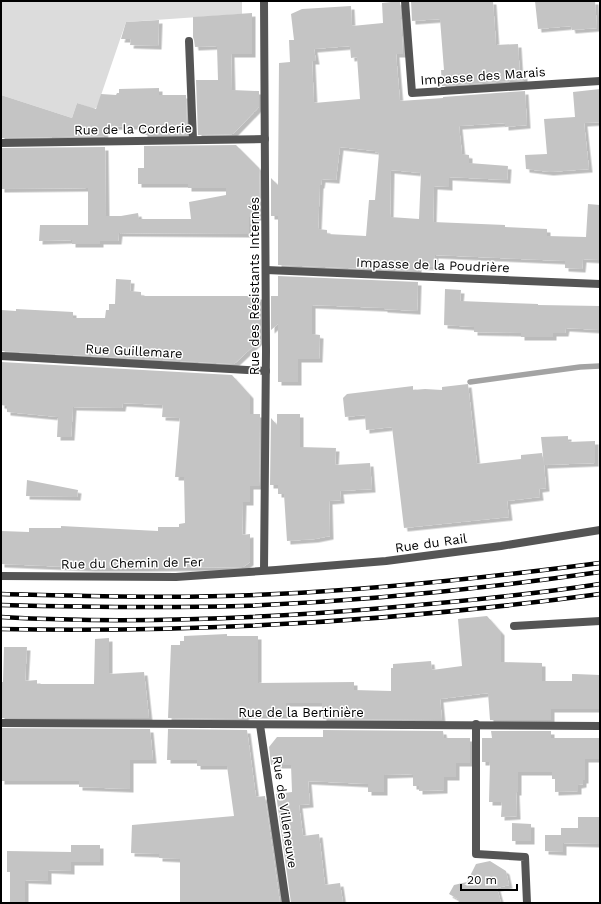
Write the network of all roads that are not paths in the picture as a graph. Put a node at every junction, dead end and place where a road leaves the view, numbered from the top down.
1 (264, 1) edge
2 (405, 1) edge
3 (189, 41) dead end
4 (600, 81) edge
5 (265, 139) junction
6 (193, 140) junction
7 (1, 143) edge
8 (266, 270) junction
9 (600, 284) edge
10 (1, 356) edge
11 (266, 371) junction
12 (600, 530) edge
13 (264, 570) junction
14 (1, 576) edge
15 (600, 621) edge
16 (514, 626) dead end
17 (1, 723) edge
18 (260, 724) junction
19 (476, 724) junction
20 (600, 726) edge
21 (286, 903) edge
22 (527, 903) edge

1 - 5 street, Rue des Résistants Internés
2 - 4 street, Impasse des Marais
3 - 6 street
5 - 6 street, Rue de la Corderie
5 - 8 street, Rue des Résistants Internés
6 - 7 street, Rue de la Corderie
8 - 9 street, Impasse de la Poudrière
8 - 11 street, Rue des Résistants Internés
10 - 11 street, Rue Guillemare
11 - 13 street, Rue des Résistants Internés
12 - 13 street, Rue du Rail
13 - 14 street, Rue du Chemin de Fer
15 - 16 street
17 - 18 street, Rue de la Bertinière
18 - 19 street, Rue de la Bertinière
18 - 21 street, Rue de Villeneuve
19 - 20 street, Rue de la Bertinière
19 - 22 street

